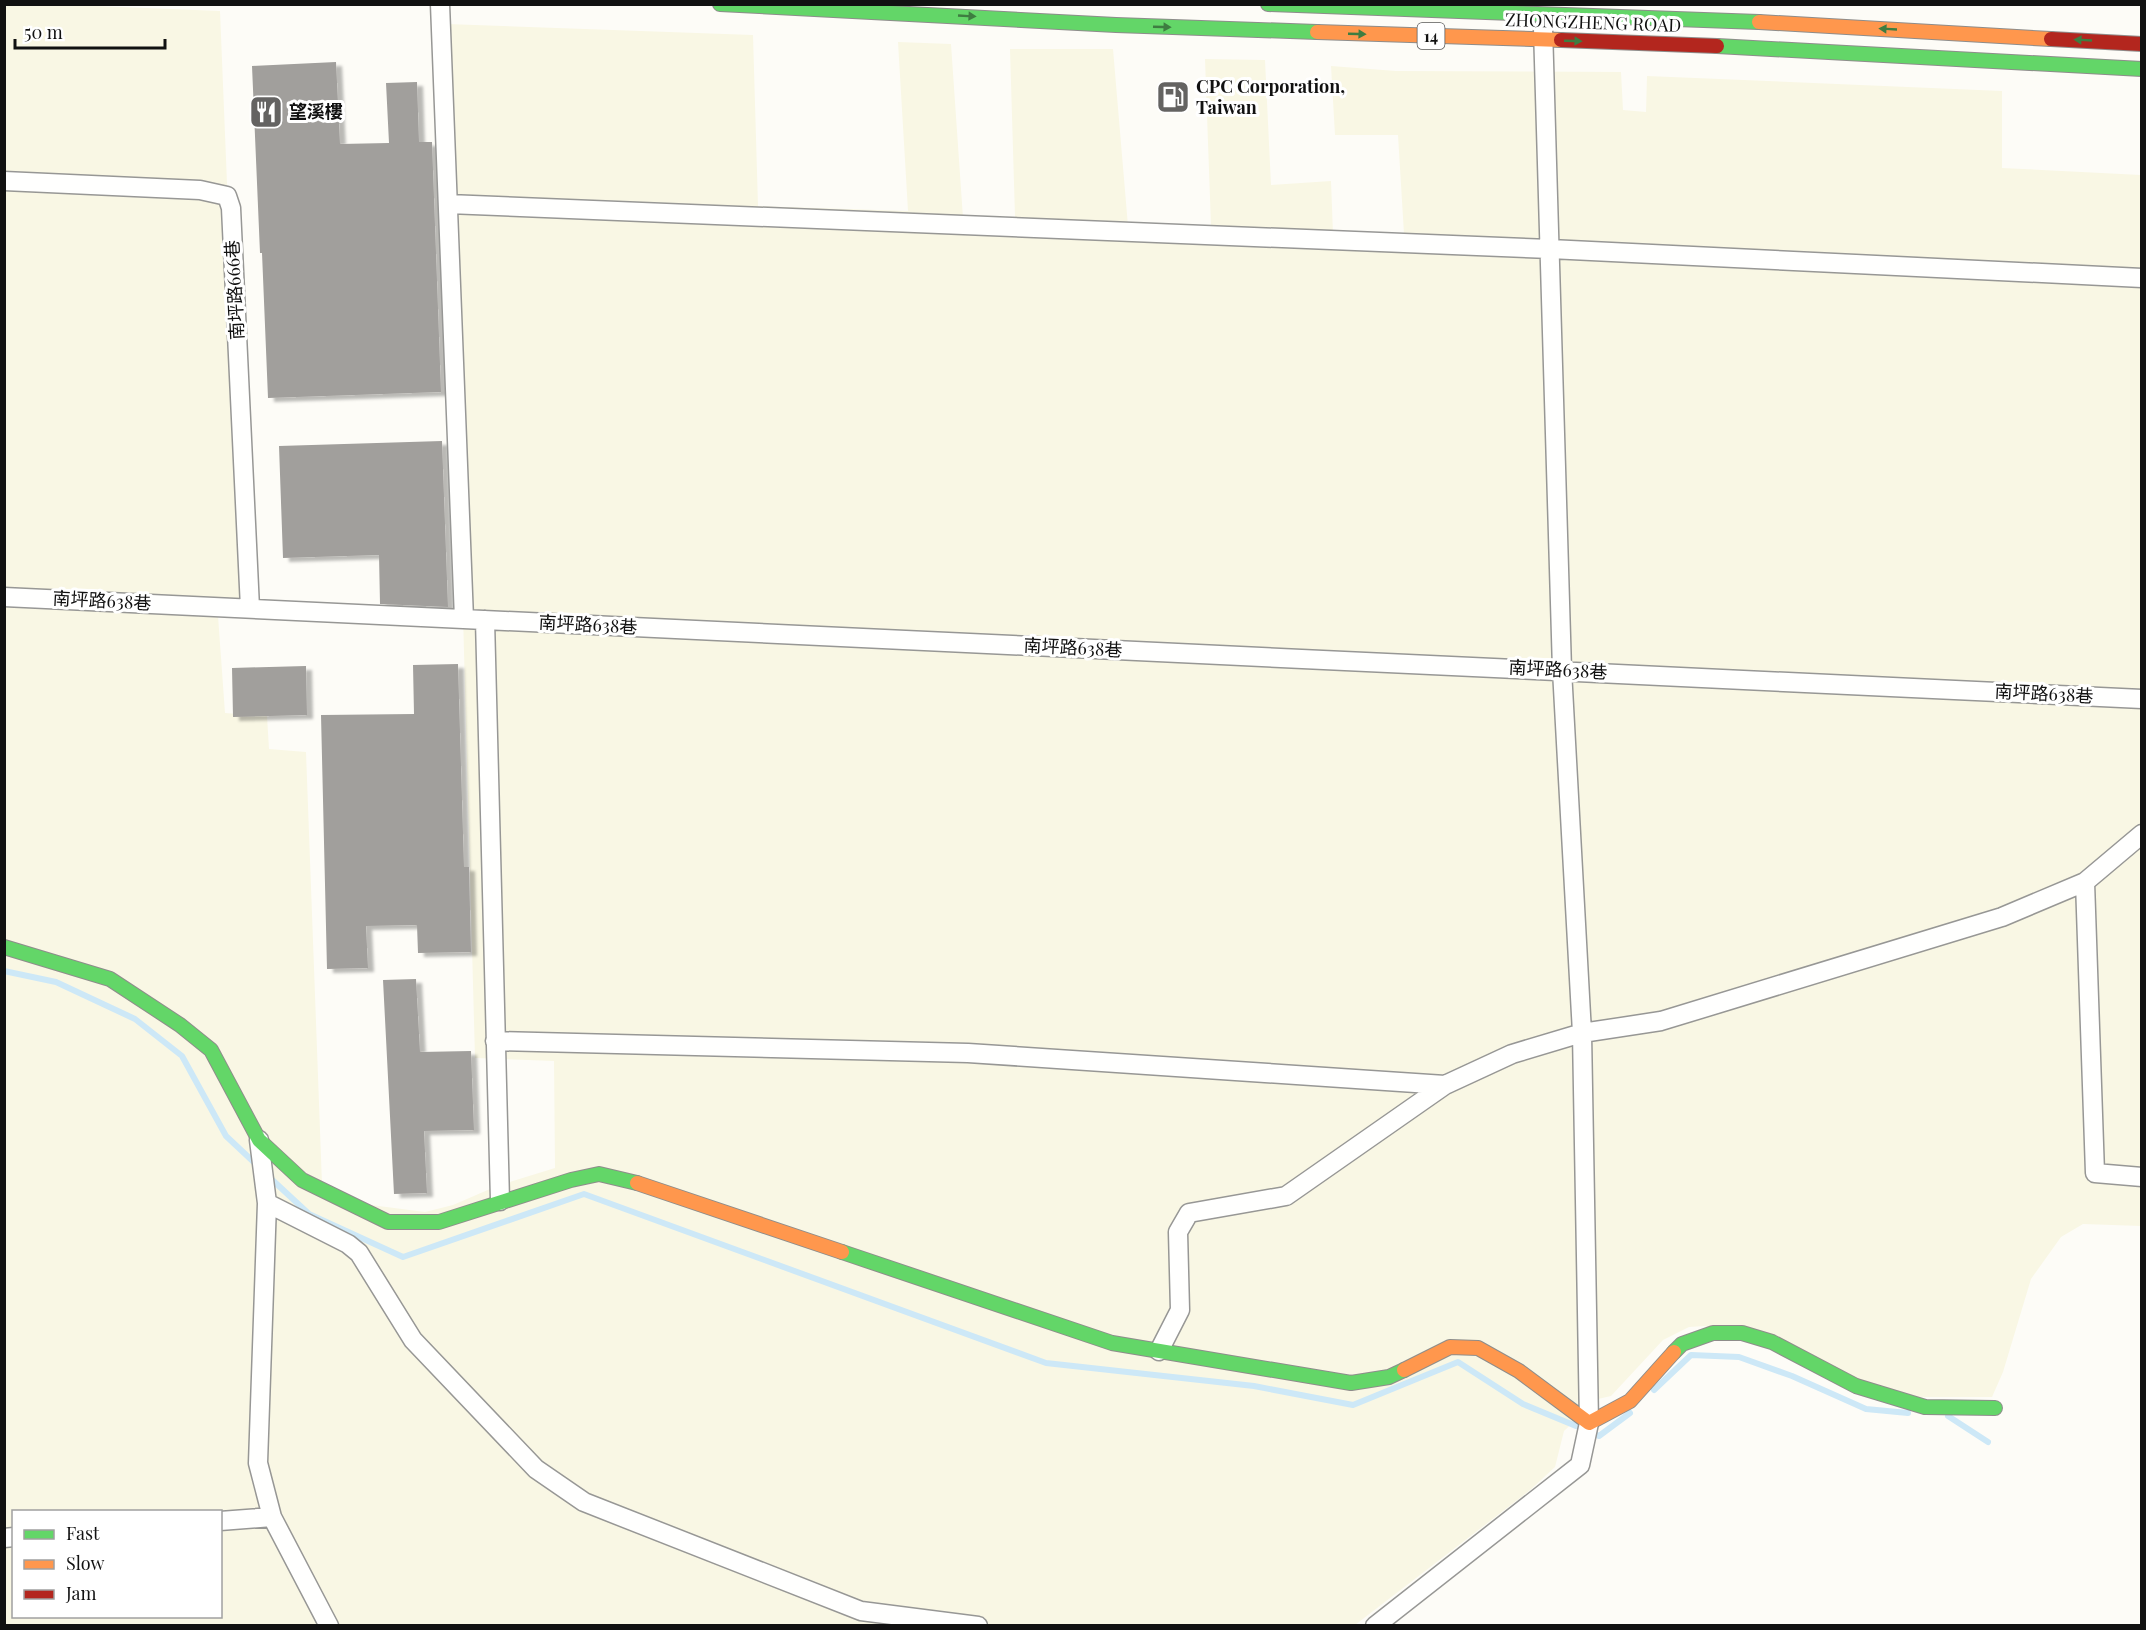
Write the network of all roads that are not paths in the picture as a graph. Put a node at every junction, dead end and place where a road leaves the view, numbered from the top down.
1 (440, 4) edge
2 (720, 4) edge
3 (1268, 4) edge
4 (1688, 11) edge
5 (1544, 13) junction
6 (1542, 40) junction
7 (1689, 44) junction
8 (2142, 44) edge
9 (2142, 69) edge
10 (4, 181) edge
11 (448, 204) junction
12 (1550, 249) junction
13 (2142, 278) edge
14 (4, 597) edge
15 (250, 608) junction
16 (464, 619) junction
17 (485, 620) junction
18 (1562, 670) junction
19 (2142, 699) edge
20 (2142, 834) edge
21 (2085, 882) junction
22 (4, 947) edge
23 (1582, 1033) junction
24 (495, 1041) junction
25 (1445, 1085) junction
26 (259, 1140) junction
27 (2142, 1177) edge
28 (500, 1201) junction
29 (267, 1203) junction
30 (1159, 1351) junction
31 (1995, 1408) dead end
32 (1589, 1423) junction
33 (272, 1517) junction
34 (222, 1521) edge
35 (329, 1626) edge
36 (978, 1626) edge
37 (1375, 1626) edge

1 - 11 street
2 -> 6 main road, ZHONGZHENG ROAD / 14
3 - 5 main road, ZHONGZHENG ROAD / 14
4 - 5 main road, ZHONGZHENG ROAD / 14
4 - 7 street
8 -> 4 main road, ZHONGZHENG ROAD / 14
5 - 6 street
6 -> 7 main road, ZHONGZHENG ROAD / 14
6 - 12 street
7 - 9 main road, ZHONGZHENG ROAD / 14
10 - 15 street, 南坪路666巷
11 - 12 street
11 - 16 street
12 - 13 street
12 - 18 street
14 - 15 street, 南坪路638巷
15 - 16 street, 南坪路638巷
16 - 17 street, 南坪路638巷
17 - 18 street, 南坪路638巷
17 - 24 street
18 - 19 street, 南坪路638巷
18 - 23 street
20 - 21 street
21 - 23 street
21 - 27 street
22 - 26 main road
23 - 25 street
23 - 32 street
24 - 25 street
24 - 28 street
25 - 30 street
26 - 28 main road
26 - 29 street
28 - 30 main road
29 - 33 street
29 - 36 street
30 - 32 main road
31 - 32 main road
32 - 37 street
33 - 34 street
33 - 35 street

